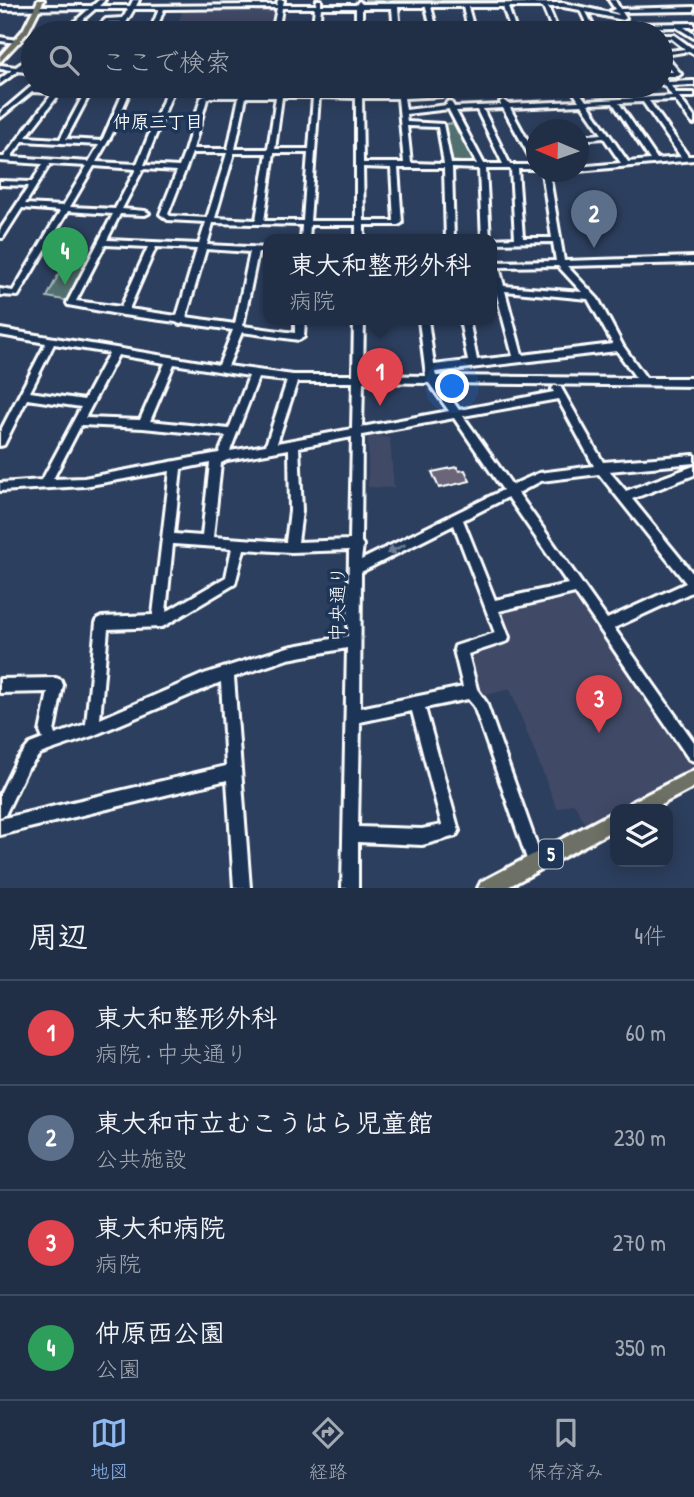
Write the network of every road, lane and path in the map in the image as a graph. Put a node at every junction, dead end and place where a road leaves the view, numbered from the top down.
1 (102, 0) edge
2 (136, 0) edge
3 (164, 0) edge
4 (199, 0) edge
5 (281, 0) edge
6 (584, 0) edge
7 (612, 0) edge
8 (642, 0) edge
9 (674, 0) edge
10 (554, 2) edge
11 (40, 3) edge
12 (359, 3) edge
13 (318, 4) edge
14 (465, 5) junction
15 (505, 5) junction
16 (545, 5) junction
17 (395, 6) junction
18 (428, 6) junction
19 (0, 8) edge
20 (95, 8) junction
21 (131, 8) junction
22 (161, 8) junction
23 (196, 8) junction
24 (277, 8) junction
25 (582, 9) junction
26 (681, 9) junction
27 (694, 9) edge
28 (649, 10) junction
29 (619, 11) junction
30 (623, 18) junction
31 (125, 20) joint
32 (30, 21) edge
33 (79, 21) edge
34 (106, 21) edge
35 (156, 21) edge
36 (276, 21) edge
37 (359, 21) edge
38 (396, 21) edge
39 (432, 21) edge
40 (469, 21) edge
41 (510, 21) edge
42 (551, 21) edge
43 (588, 21) edge
44 (625, 21) edge
45 (673, 25) edge
46 (677, 25) junction
47 (694, 25) edge
48 (21, 36) edge
49 (694, 36) edge
50 (673, 37) edge
51 (0, 39) edge
52 (18, 41) junction
53 (693, 50) edge
54 (673, 52) edge
55 (0, 60) edge
56 (0, 67) edge
57 (21, 67) edge
58 (18, 69) junction
59 (21, 69) edge
60 (0, 82) edge
61 (694, 83) edge
62 (673, 84) edge
63 (673, 94) edge
64 (694, 95) edge
65 (673, 97) edge
66 (676, 97) junction
67 (21, 98) edge
68 (53, 98) edge
69 (85, 98) edge
70 (124, 98) edge
71 (167, 98) edge
72 (205, 98) edge
73 (242, 98) edge
74 (279, 98) edge
75 (316, 98) edge
76 (359, 98) edge
77 (401, 98) edge
78 (447, 98) edge
79 (501, 98) edge
80 (582, 98) edge
81 (666, 98) edge
82 (645, 100) junction
83 (615, 101) junction
84 (584, 103) junction
85 (505, 106) junction
86 (479, 107) junction
87 (452, 108) junction
88 (403, 111) junction
89 (0, 116) edge
90 (694, 122) edge
91 (404, 124) junction
92 (607, 136) junction
93 (589, 137) edge
94 (21, 139) junction
95 (62, 141) junction
96 (525, 141) edge
97 (103, 144) junction
98 (189, 151) junction
99 (231, 151) junction
100 (272, 151) junction
101 (312, 151) junction
102 (685, 158) junction
103 (694, 158) edge
104 (3, 159) edge
105 (654, 160) junction
106 (48, 162) junction
107 (91, 164) junction
108 (626, 164) junction
109 (360, 165) junction
110 (394, 165) junction
111 (408, 165) junction
112 (448, 165) junction
113 (479, 166) junction
114 (140, 167) junction
115 (511, 167) junction
116 (526, 167) edge
117 (589, 168) edge
118 (181, 169) junction
119 (547, 182) edge
120 (0, 183) edge
121 (33, 184) junction
122 (19, 206) junction
123 (66, 209) junction
124 (117, 211) junction
125 (145, 213) dead end
126 (210, 220) junction
127 (260, 223) junction
128 (306, 223) junction
129 (360, 223) junction
130 (305, 234) edge
131 (360, 234) edge
132 (450, 234) edge
133 (486, 234) edge
134 (0, 236) edge
135 (519, 240) junction
136 (556, 240) junction
137 (497, 241) edge
138 (102, 242) junction
139 (153, 245) junction
140 (200, 248) junction
141 (254, 250) junction
142 (263, 250) edge
143 (694, 260) edge
144 (560, 263) junction
145 (497, 265) edge
146 (497, 280) edge
147 (499, 288) junction
148 (0, 292) edge
149 (590, 296) junction
150 (123, 312) junction
151 (180, 321) junction
152 (300, 325) edge
153 (359, 325) edge
154 (423, 325) edge
155 (465, 325) edge
156 (238, 330) junction
157 (0, 332) edge
158 (51, 341) junction
159 (619, 347) junction
160 (115, 351) junction
161 (518, 357) junction
162 (172, 360) junction
163 (473, 363) junction
164 (222, 369) junction
165 (255, 374) junction
166 (430, 374) junction
167 (293, 378) junction
168 (358, 379) junction
169 (553, 380) junction
170 (643, 382) junction
171 (694, 382) edge
172 (25, 395) junction
173 (560, 396) junction
174 (86, 404) junction
175 (456, 414) junction
176 (77, 421) junction
177 (143, 424) junction
178 (358, 431) junction
179 (232, 433) junction
180 (0, 442) edge
181 (294, 444) junction
182 (270, 449) junction
183 (219, 459) junction
184 (693, 463) edge
185 (176, 466) junction
186 (600, 467) junction
187 (46, 483) junction
188 (0, 487) edge
189 (511, 491) junction
190 (624, 498) junction
191 (457, 519) junction
192 (168, 539) junction
193 (207, 541) junction
194 (239, 544) junction
195 (357, 545) junction
196 (291, 547) junction
197 (357, 568) junction
198 (694, 584) edge
199 (578, 587) junction
200 (491, 607) junction
201 (159, 621) junction
202 (605, 626) junction
203 (355, 641) junction
204 (227, 674) junction
205 (0, 686) edge
206 (471, 692) junction
207 (417, 705) junction
208 (354, 716) junction
209 (92, 729) junction
210 (52, 743) junction
211 (694, 754) edge
212 (234, 771) junction
213 (694, 778) edge
214 (645, 804) edge
215 (0, 810) edge
216 (610, 823) edge
217 (0, 827) edge
218 (351, 834) junction
219 (535, 863) junction
220 (242, 888) edge
221 (350, 888) edge
222 (487, 888) edge

1 - 20 street
2 - 21 street
3 - 22 street
4 - 23 street
5 - 24 street
6 - 29 street
7 - 29 street
8 - 28 street
9 - 26 street
10 - 16 street
10 - 25 street
11 - 19 street
11 - 20 street
11 - 32 main road
12 - 13 street
12 - 17 street
12 - 37 street
13 - 24 street
14 - 15 street
14 - 18 street
14 - 40 street
15 - 16 street
15 - 41 street
16 - 42 street
17 - 18 street
17 - 38 street
18 - 39 street
20 - 21 street
20 - 33 street
21 - 22 street
21 - 31 street
22 - 23 street
22 - 35 street
23 - 24 street
24 - 36 street
25 - 30 street
25 - 43 street
26 - 27 street
26 - 28 street
28 - 29 street
29 - 30 street
30 - 44 street
31 - 34 street
45 - 46 street
46 - 47 street
46 - 49 street
48 - 52 main road
50 - 53 street
51 - 52 street
52 - 55 main road
53 - 54 street
56 - 58 street
57 - 58 street
58 - 59 street
58 - 60 street
61 - 62 street
63 - 66 street
64 - 66 street
65 - 66 street
66 - 90 street
67 - 89 street
68 - 94 street
69 - 95 street
70 - 97 street
71 - 114 street
72 - 98 street
73 - 99 street
74 - 100 street
75 - 101 street
76 - 109 street
77 - 88 street
78 - 87 street
79 - 85 street
80 - 84 street
81 - 82 street
82 - 83 street
82 - 102 street
83 - 84 street
83 - 105 street
84 - 85 street
84 - 92 street
85 - 86 street
85 - 96 street
86 - 87 street
86 - 115 street
87 - 88 street
87 - 113 street
88 - 91 street
91 - 111 street
91 - 112 street
92 - 93 street
92 - 108 street
94 - 95 street
94 - 104 street
95 - 97 street
97 - 107 street
98 - 99 street
98 - 118 street
99 - 100 street
99 - 126 street
100 - 101 street
100 - 127 street
101 - 128 street
102 - 103 street
102 - 105 street
104 - 106 street
105 - 108 street
106 - 107 street
106 - 121 street
107 - 114 street
107 - 123 street
108 - 117 street
109 - 110 street
109 - 129 street
110 - 111 street
110 - 129 street
111 - 112 street
112 - 113 street
112 - 132 street
113 - 115 street
113 - 133 street
114 - 118 street
114 - 124 street
115 - 116 street
115 - 135 street
118 - 126 street
119 - 136 street
120 - 121 street
121 - 122 street
122 - 123 street
122 - 134 street
123 - 124 street
123 - 148 street
124 - 125 street
124 - 138 street
126 - 127 street
126 - 140 street
127 - 128 street
128 - 129 street
128 - 130 street
129 - 131 street
135 - 136 street
135 - 137 street
136 - 144 street
138 - 139 street
138 - 150 street
139 - 140 street
139 - 150 street
140 - 141 street
140 - 151 street
141 - 142 street
141 - 156 street
143 - 144 street
144 - 145 street
144 - 149 street
146 - 147 street
147 - 149 street
147 - 161 street
149 - 159 street
150 - 151 street
151 - 156 street
152 - 156 street
153 - 168 street, 中央通り
154 - 166 street
155 - 163 street
156 - 164 street
157 - 158 street
158 - 160 street
158 - 172 street
159 - 161 street
159 - 170 street
160 - 162 street
160 - 174 street
161 - 163 street
162 - 164 street
162 - 177 street
163 - 166 street
164 - 165 street
165 - 167 street
165 - 179 street
166 - 168 street
166 - 169 street
166 - 175 street
167 - 168 street
167 - 182 street
168 - 178 street, 中央通り
169 - 170 street
169 - 173 street
170 - 171 street
172 - 174 street
172 - 180 street
173 - 175 street
173 - 186 street
174 - 176 street
175 - 178 street
175 - 189 street
176 - 177 street
176 - 187 street
177 - 179 street
178 - 181 street
178 - 195 street, 中央通り
179 - 183 street
181 - 182 street
181 - 196 street
182 - 183 street
183 - 185 street
183 - 193 street
184 - 186 street
184 - 190 street
185 - 187 street
185 - 192 street
186 - 189 street
186 - 190 street
187 - 188 street
189 - 191 street
189 - 199 street
190 - 198 street
191 -> 197 street
191 - 200 street
192 - 193 street
192 - 201 street
193 - 194 street
194 - 196 street
194 - 201 street
195 - 196 street
195 - 197 street, 中央通り
197 - 203 street, 中央通り
198 - 202 street
199 - 200 street
199 - 202 street
200 - 206 street
201 - 209 street
202 - 211 street
203 - 204 street
203 - 208 street, 中央通り
204 - 209 street
204 - 212 street
205 - 210 street
206 - 207 street
206 - 219 street
207 - 208 street
207 - 218 street
208 - 218 street, 中央通り
209 - 210 street
210 - 215 street
212 - 217 street
212 - 220 street
213 - 214 main road
216 - 219 main road, 5
218 - 221 street, 中央通り
219 - 222 main road, 5

